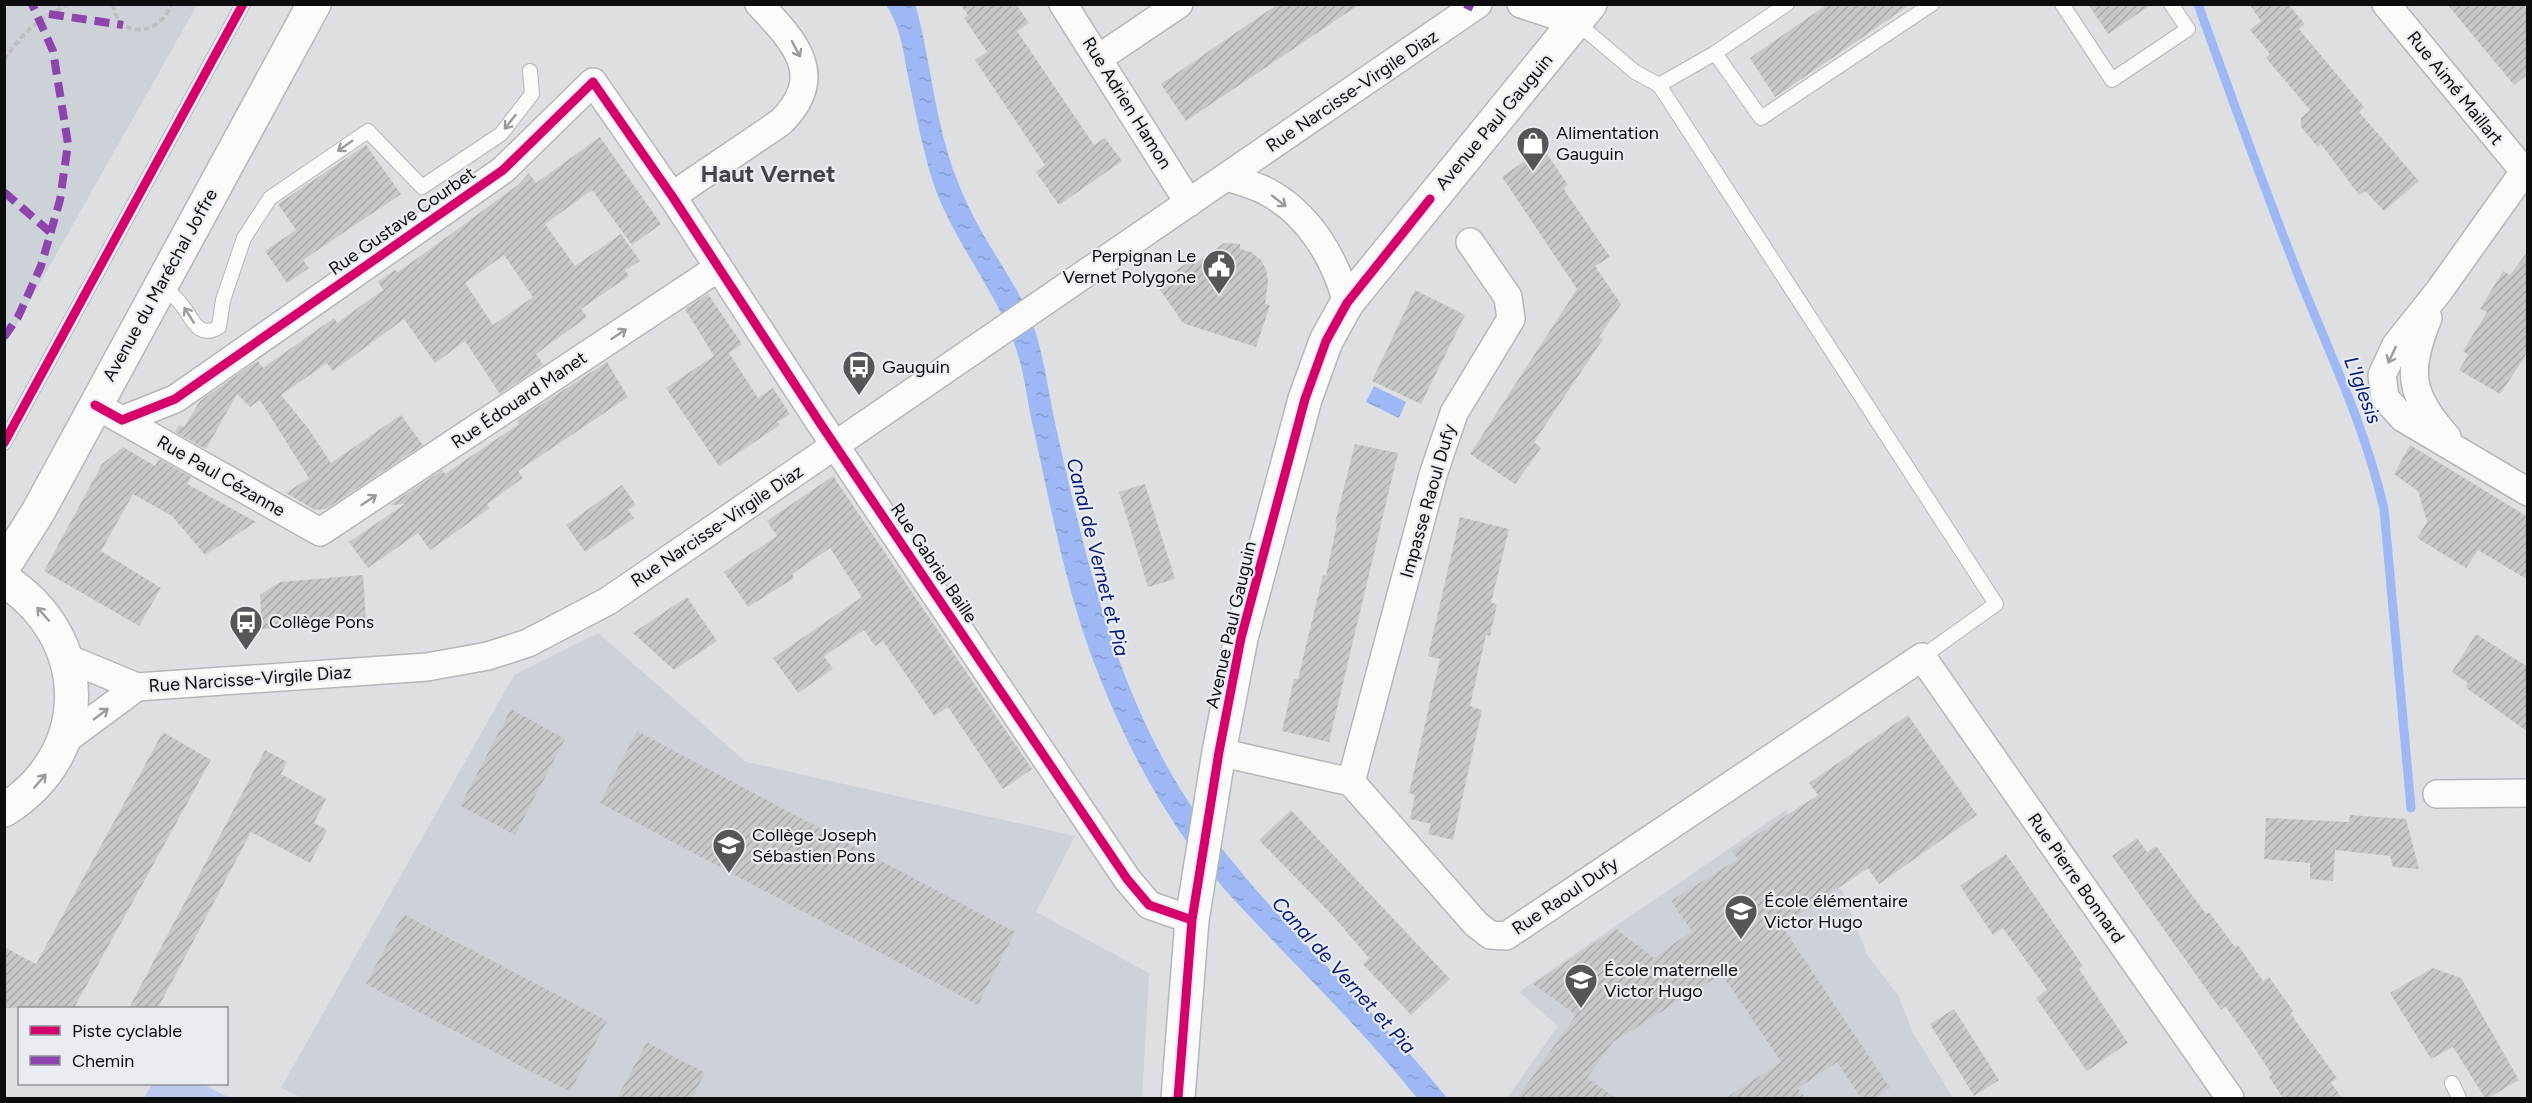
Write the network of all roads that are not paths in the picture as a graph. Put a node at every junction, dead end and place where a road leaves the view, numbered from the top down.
1 (243, 4) edge
2 (314, 4) edge
3 (759, 4) edge
4 (1063, 4) edge
5 (1179, 4) edge
6 (1478, 4) edge
7 (1521, 4) edge
8 (1787, 4) edge
9 (1932, 4) edge
10 (2062, 4) edge
11 (2171, 4) edge
12 (2386, 4) edge
13 (1583, 13) edge
14 (1715, 53) junction
15 (1099, 58) junction
16 (530, 71) dead end
17 (1659, 85) junction
18 (2526, 171) edge
19 (1227, 177) junction
20 (672, 196) junction
21 (1189, 203) junction
22 (1470, 242) dead end
23 (718, 268) junction
24 (159, 284) junction
25 (1347, 303) junction
26 (108, 412) junction
27 (4, 443) edge
28 (835, 445) junction
29 (2528, 492) edge
30 (320, 532) joint
31 (4, 566) edge
32 (4, 580) edge
33 (1922, 657) junction
34 (67, 658) junction
35 (137, 687) junction
36 (64, 741) junction
37 (1219, 752) junction
38 (1351, 782) junction
39 (2528, 793) edge
40 (2437, 794) dead end
41 (4, 810) edge
42 (1192, 920) junction
43 (2452, 1083) dead end
44 (1178, 1098) edge
45 (2230, 1098) edge
46 (2460, 1098) edge

1 - 27 lane
2 - 24 street, Avenue du Maréchal Joffre
3 -> 20 street
4 - 15 street, Rue Adrien Hamon
5 - 15 street
6 - 19 street, Rue Narcisse-Virgile Diaz
7 - 13 street
8 - 14 lane
9 - 14 lane
10 - 11 lane
12 - 18 street, Rue Aimé Maillart
13 - 17 lane
13 - 25 street, Avenue Paul Gauguin
14 - 17 lane
15 - 21 street, Rue Adrien Hamon
16 -> 24 lane
17 - 33 lane
18 - 29 street
19 - 21 street, Rue Narcisse-Virgile Diaz
19 -> 25 street
20 - 23 street, Rue Gabriel Baille
20 - 26 street, Rue Gustave Courbet
21 - 28 street, Rue Narcisse-Virgile Diaz
22 - 38 street, Impasse Raoul Dufy
23 - 28 street, Rue Gabriel Baille
30 -> 23 street, Rue Édouard Manet
24 - 26 street, Avenue du Maréchal Joffre
25 - 37 street, Avenue Paul Gauguin
26 - 30 street, Rue Paul Cézanne
26 - 31 street, Avenue du Maréchal Joffre
28 - 35 street, Rue Narcisse-Virgile Diaz
28 - 42 street, Rue Gabriel Baille
34 -> 32 street
33 - 38 street, Rue Raoul Dufy
33 - 45 street, Rue Pierre Bonnard
34 - 35 street, Rue Narcisse-Virgile Diaz
34 - 36 street
36 -> 35 street, Rue Narcisse-Virgile Diaz
41 -> 36 street
37 - 38 street
37 - 42 street, Avenue Paul Gauguin
39 - 40 street
42 - 44 street, Avenue Paul Gauguin
43 - 46 lane

